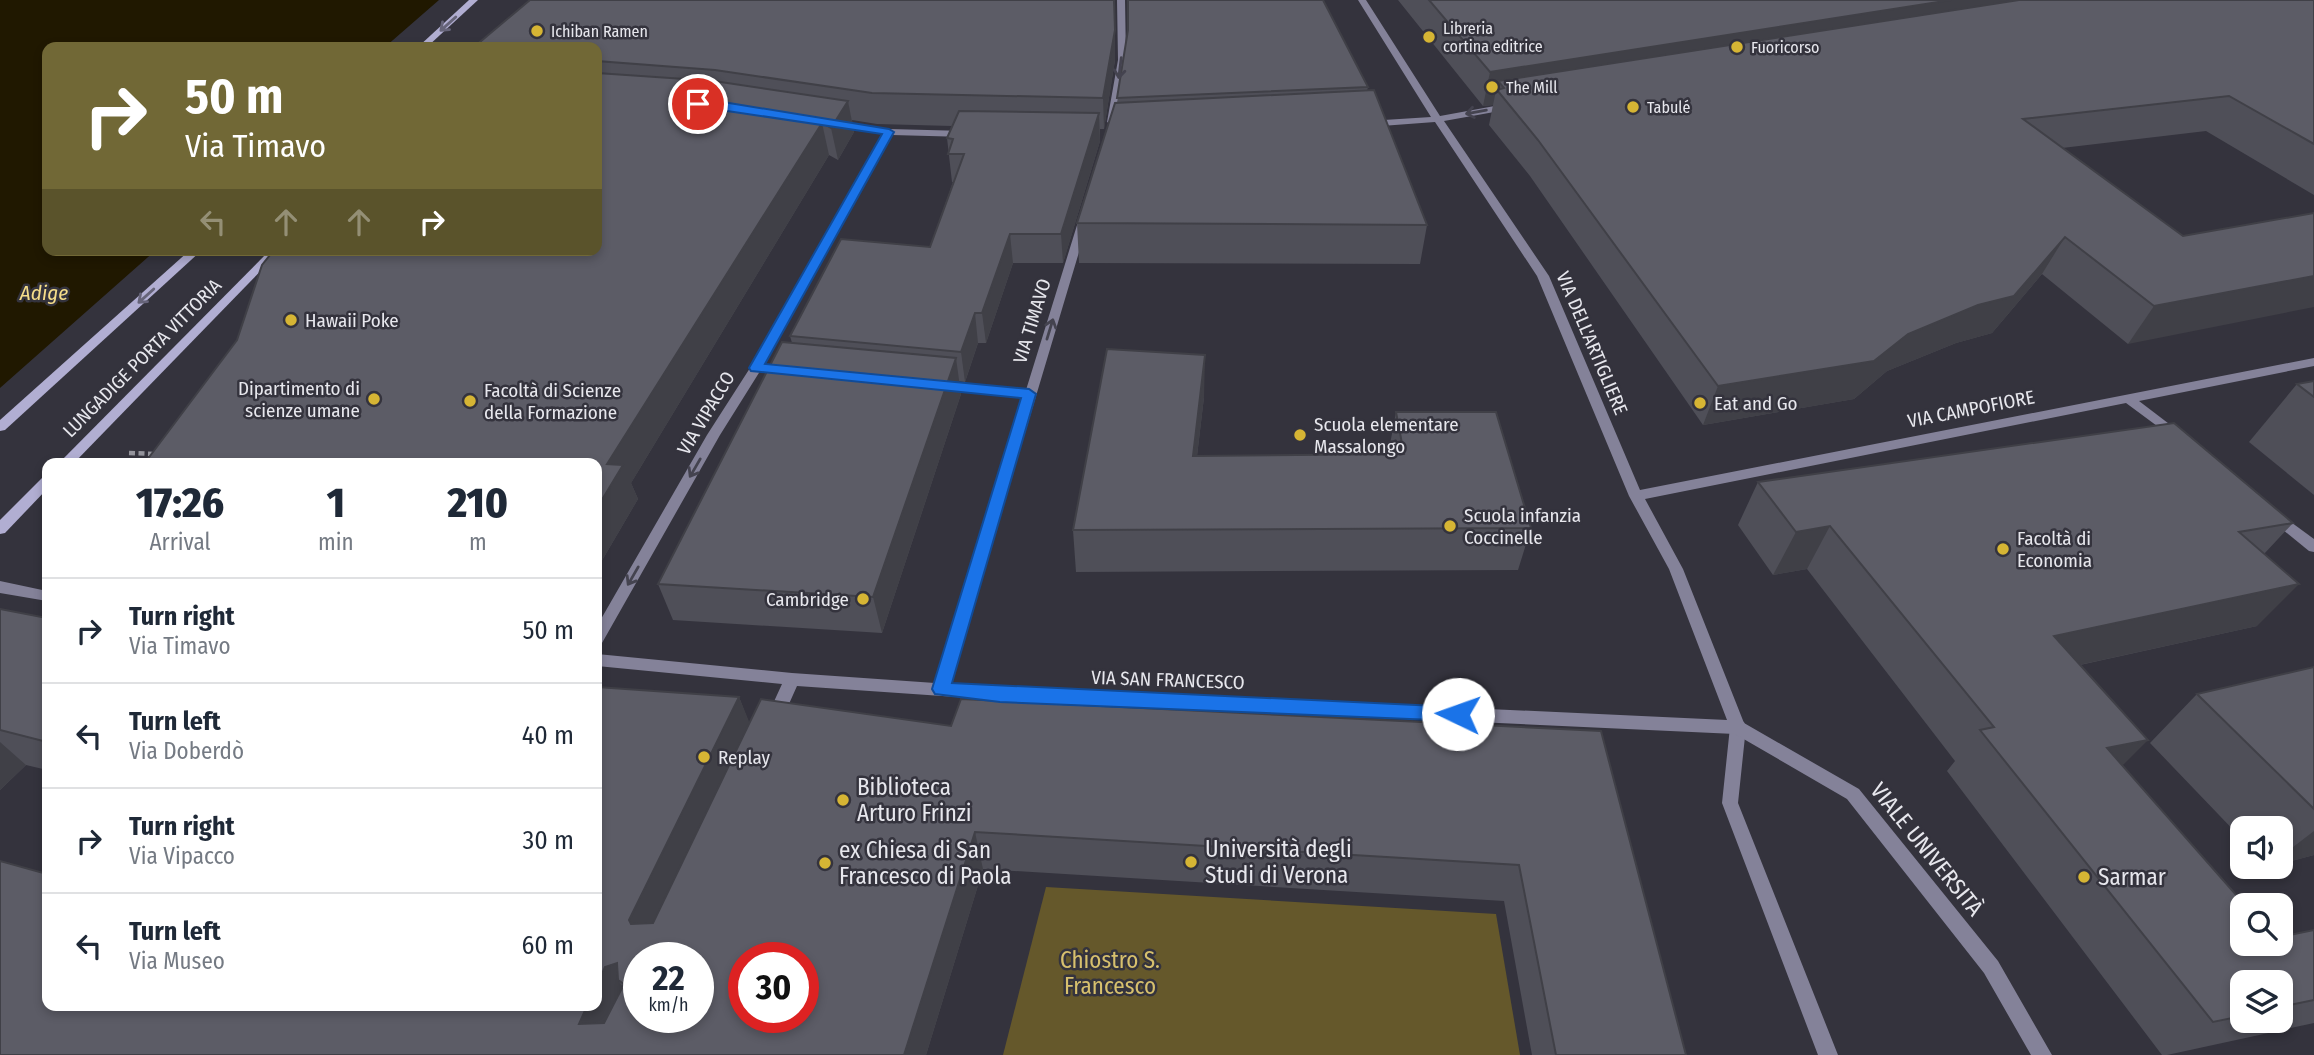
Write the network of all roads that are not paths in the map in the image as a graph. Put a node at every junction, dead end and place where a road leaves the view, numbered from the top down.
1 (474, 0) edge
2 (1121, 0) edge
3 (1362, 0) edge
4 (428, 42) edge
5 (1521, 105) edge
6 (1437, 119) junction
7 (822, 121) edge
8 (1362, 125) edge
9 (889, 132) junction
10 (977, 134) edge
11 (1110, 135) edge
12 (1086, 212) edge
13 (190, 256) edge
14 (270, 256) edge
15 (2314, 362) edge
16 (934, 385) edge
17 (1029, 394) junction
18 (2128, 398) junction
19 (0, 428) edge
20 (2190, 447) edge
21 (71, 458) edge
22 (42, 486) edge
23 (1636, 496) junction
24 (2262, 505) edge
25 (0, 529) edge
26 (2314, 547) edge
27 (0, 587) edge
28 (42, 595) edge
29 (602, 630) edge
30 (602, 660) edge
31 (792, 679) junction
32 (941, 689) junction
33 (1738, 727) junction
34 (766, 736) edge
35 (1828, 1055) edge
36 (2042, 1055) edge

1 -> 4 main road
2 -> 11 street
3 - 6 street, VIA DELL'ARTIGLIERE
5 -> 6 street
6 - 8 street
6 - 23 street, VIA DELL'ARTIGLIERE
7 - 9 street
9 - 10 street
9 -> 29 street, VIA VIPACCO
17 -> 12 street, VIA TIMAVO
13 -> 19 main road
14 - 21 main road, LUNGADIGE PORTA VITTORIA
15 - 18 street, VIA CAMPOFIORE
16 - 17 street
17 - 32 street, VIA TIMAVO
18 - 20 street
18 - 23 street, VIA CAMPOFIORE
22 - 25 main road
23 - 33 street, VIA DELL'ARTIGLIERE
24 - 26 street
27 - 28 street
30 - 31 street, VIA SAN FRANCESCO
31 - 32 street, VIA SAN FRANCESCO
31 - 34 street
32 - 33 street, VIA SAN FRANCESCO
33 - 35 street
33 - 36 street, VIALE UNIVERSITÀ

